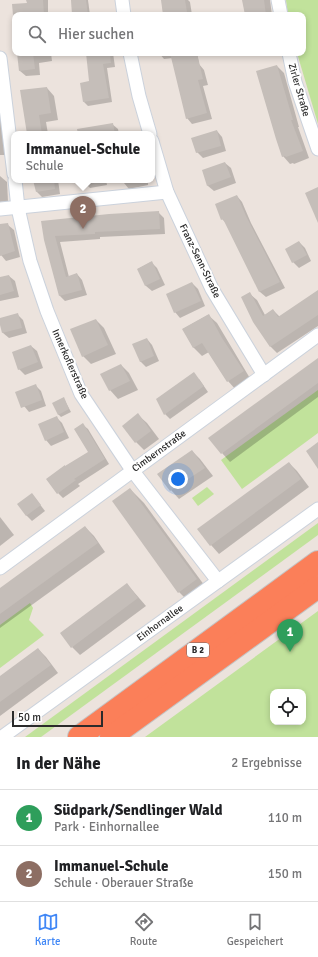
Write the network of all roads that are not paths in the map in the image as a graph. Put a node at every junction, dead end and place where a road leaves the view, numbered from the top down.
1 (122, 0) edge
2 (278, 0) edge
3 (124, 12) edge
4 (280, 12) edge
5 (131, 56) edge
6 (290, 56) edge
7 (0, 58) edge
8 (149, 131) edge
9 (11, 149) edge
10 (318, 149) edge
11 (155, 151) edge
12 (15, 183) edge
13 (167, 192) junction
14 (18, 208) junction
15 (0, 209) edge
16 (318, 335) edge
17 (264, 375) junction
18 (132, 470) junction
19 (318, 510) edge
20 (318, 562) edge
21 (0, 568) edge
22 (218, 581) junction
23 (318, 587) edge
24 (2, 737) edge
25 (79, 737) edge
26 (111, 737) edge

1 - 3 street
2 - 4 street
5 - 8 street
6 - 10 street, Zirler Straße
7 - 9 street
11 - 13 street, Franz-Senn-Straße
12 - 14 street, Innerkoflerstraße
13 - 14 street
13 - 17 street, Franz-Senn-Straße
14 - 15 street
14 - 18 street, Innerkoflerstraße
16 - 17 street, Cimbernstraße
17 - 18 street, Cimbernstraße
18 - 21 street, Cimbernstraße
18 - 22 street, Innerkoflerstraße
19 - 22 street, Einhornallee
20 - 25 highway, B 2
22 - 24 street, Einhornallee
23 - 26 highway

